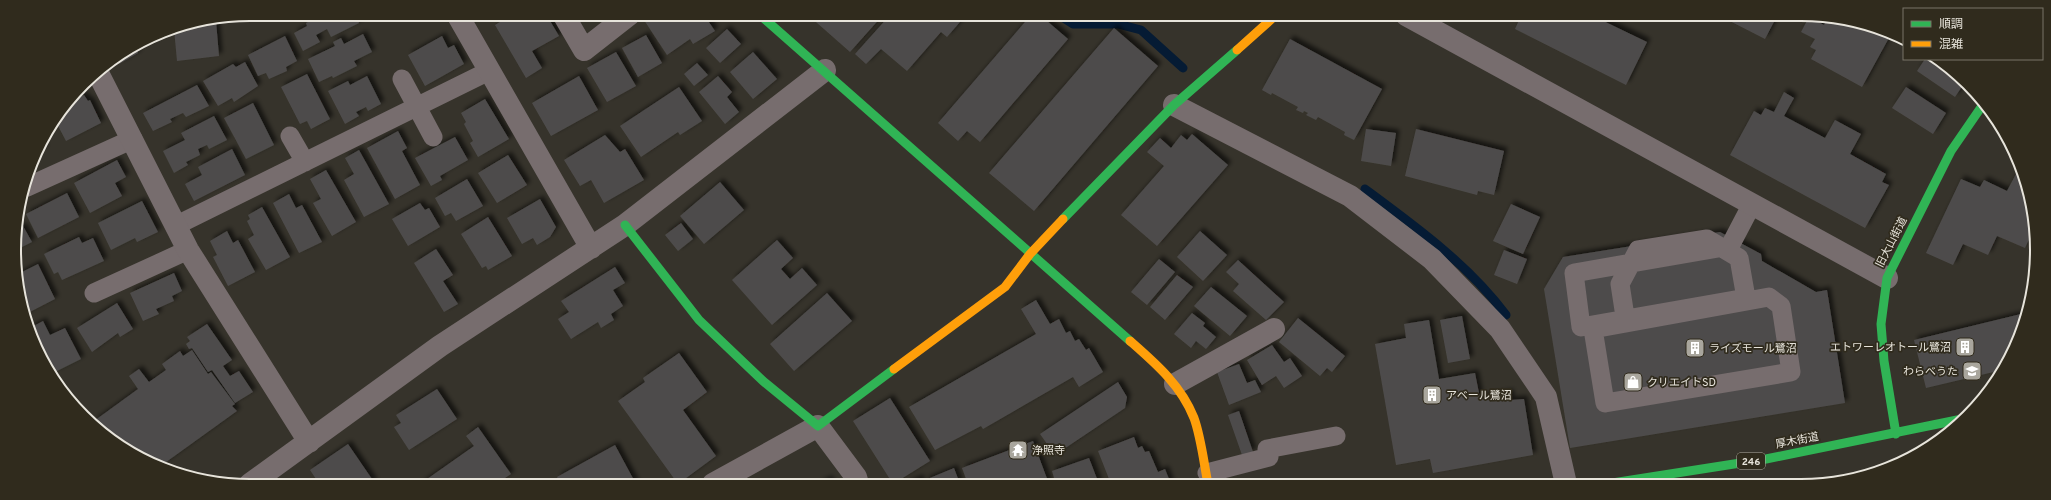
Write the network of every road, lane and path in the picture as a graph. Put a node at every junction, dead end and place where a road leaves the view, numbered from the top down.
1 (461, 21) edge
2 (567, 21) edge
3 (621, 21) edge
4 (767, 21) edge
5 (1269, 21) edge
6 (1415, 21) edge
7 (825, 70) junction
8 (489, 71) junction
9 (100, 77) edge
10 (402, 79) dead end
11 (1174, 105) junction
12 (417, 106) junction
13 (1981, 108) edge
14 (290, 136) dead end
15 (433, 137) dead end
16 (133, 139) junction
17 (304, 162) junction
18 (30, 185) edge
19 (1752, 204) junction
20 (177, 225) junction
21 (625, 225) junction
22 (591, 248) junction
23 (188, 250) junction
24 (1030, 254) junction
25 (1887, 278) junction
26 (94, 293) dead end
27 (1626, 323) junction
28 (1274, 329) dead end
29 (1175, 384) junction
30 (1953, 421) edge
31 (818, 426) junction
32 (1896, 434) junction
33 (1336, 436) dead end
34 (309, 442) junction
35 (1208, 478) edge
36 (257, 479) edge
37 (722, 479) edge
38 (857, 479) edge
39 (1565, 479) edge
40 (1638, 479) edge

1 - 8 street
2 - 3 street
4 - 7 main road
5 - 11 main road
6 - 19 street
7 - 21 street
7 - 24 main road
8 - 12 lane
8 - 22 street
9 - 16 street
10 - 12 lane
11 - 24 main road
11 - 39 street
12 - 15 lane
12 - 17 lane
13 - 25 main road, 旧大山街道
14 - 17 lane
16 - 18 lane
16 - 20 street
17 - 20 lane
19 - 25 street
19 - 27 lane
20 - 23 street
21 - 22 street
21 - 31 main road
22 - 34 street
23 - 26 lane
23 - 34 street
24 - 29 main road
24 - 31 main road
25 - 32 main road, 旧大山街道
27 - 27 lane
28 - 29 street
29 - 35 main road
30 - 32 main road, 厚木街道 / 246
31 - 37 street
31 - 38 street
32 - 40 main road, 厚木街道 / 246
33 - 35 lane
34 - 36 street

